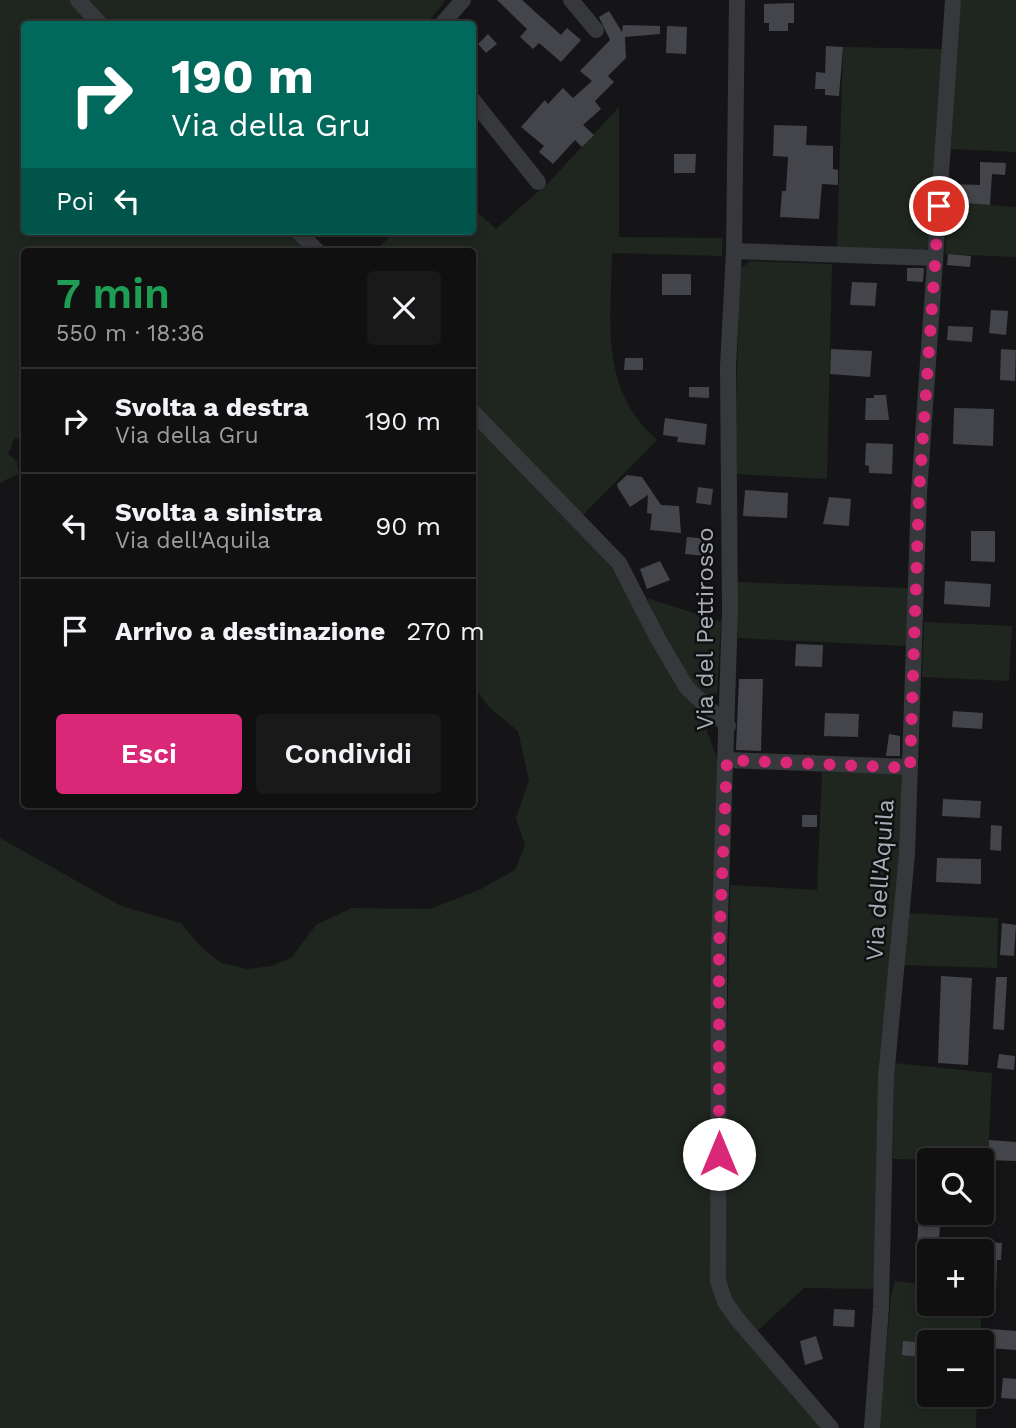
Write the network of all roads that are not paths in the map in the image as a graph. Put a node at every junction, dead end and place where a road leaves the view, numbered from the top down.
1 (78, 0) edge
2 (463, 0) edge
3 (571, 0) edge
4 (737, 0) edge
5 (953, 0) edge
6 (97, 21) edge
7 (445, 21) edge
8 (596, 30) dead end
9 (476, 104) edge
10 (538, 182) dead end
11 (302, 235) edge
12 (314, 248) edge
13 (734, 251) junction
14 (935, 258) junction
15 (476, 415) edge
16 (728, 726) junction
17 (727, 760) junction
18 (910, 768) junction
19 (869, 1424) edge
20 (831, 1428) edge

1 - 6 street
2 - 7 street
3 - 8 street
4 - 13 street, Via del Pettirosso
5 - 14 street, Via dell'Aquila
9 - 10 street
11 - 12 street
13 - 14 street
13 - 16 street, Via del Pettirosso
14 - 18 street, Via dell'Aquila
15 - 16 street
16 - 17 street, Via del Pettirosso
17 - 18 street
17 - 20 street, Via del Pettirosso
18 - 19 street, Via dell'Aquila

